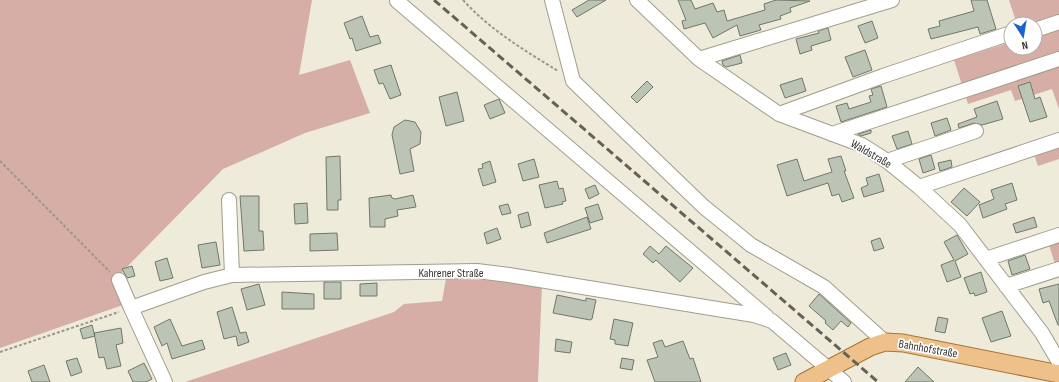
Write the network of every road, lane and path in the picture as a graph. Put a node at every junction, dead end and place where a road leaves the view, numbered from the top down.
1 (397, 0) edge
2 (463, 0) edge
3 (552, 0) edge
4 (637, 0) edge
5 (892, 0) edge
6 (1059, 22) edge
7 (1043, 27) edge
8 (1003, 36) edge
9 (700, 59) junction
10 (1059, 59) edge
11 (573, 81) junction
12 (779, 114) junction
13 (976, 131) dead end
14 (832, 134) junction
15 (1059, 140) edge
16 (0, 161) edge
17 (887, 161) junction
18 (919, 187) junction
19 (229, 200) dead end
20 (1059, 236) edge
21 (986, 259) junction
22 (1059, 269) edge
23 (232, 275) junction
24 (119, 280) joint
25 (1006, 286) junction
26 (131, 308) junction
27 (772, 321) junction
28 (885, 342) junction
29 (0, 352) edge
30 (1059, 368) edge
31 (830, 370) junction
32 (165, 382) edge
33 (804, 382) edge
34 (844, 382) edge

1 - 27 street, Kahrener Straße
2 - 11 path
3 - 11 street
4 - 9 street, Waldstraße
5 - 9 street
6 - 7 street
8 - 12 street
9 - 12 street, Waldstraße
10 - 14 street
11 - 28 street
12 - 14 street, Waldstraße
13 - 17 street
14 - 17 street, Waldstraße
15 - 18 street
16 - 24 path
17 - 18 street, Waldstraße
18 - 21 street, Waldstraße
19 - 23 street
20 - 21 street
21 - 25 street, Waldstraße
22 - 25 street
23 - 26 street, Kahrener Straße
23 - 27 street, Kahrener Straße
24 - 26 street
25 - 30 street, Waldstraße
26 - 29 path
26 - 32 street
27 - 31 street, Kahrener Straße
28 - 30 main road, Bahnhofstraße
28 - 31 main road, Bahnhofstraße
31 - 33 main road, Bahnhofstraße
31 - 34 street, Kahrener Straße

